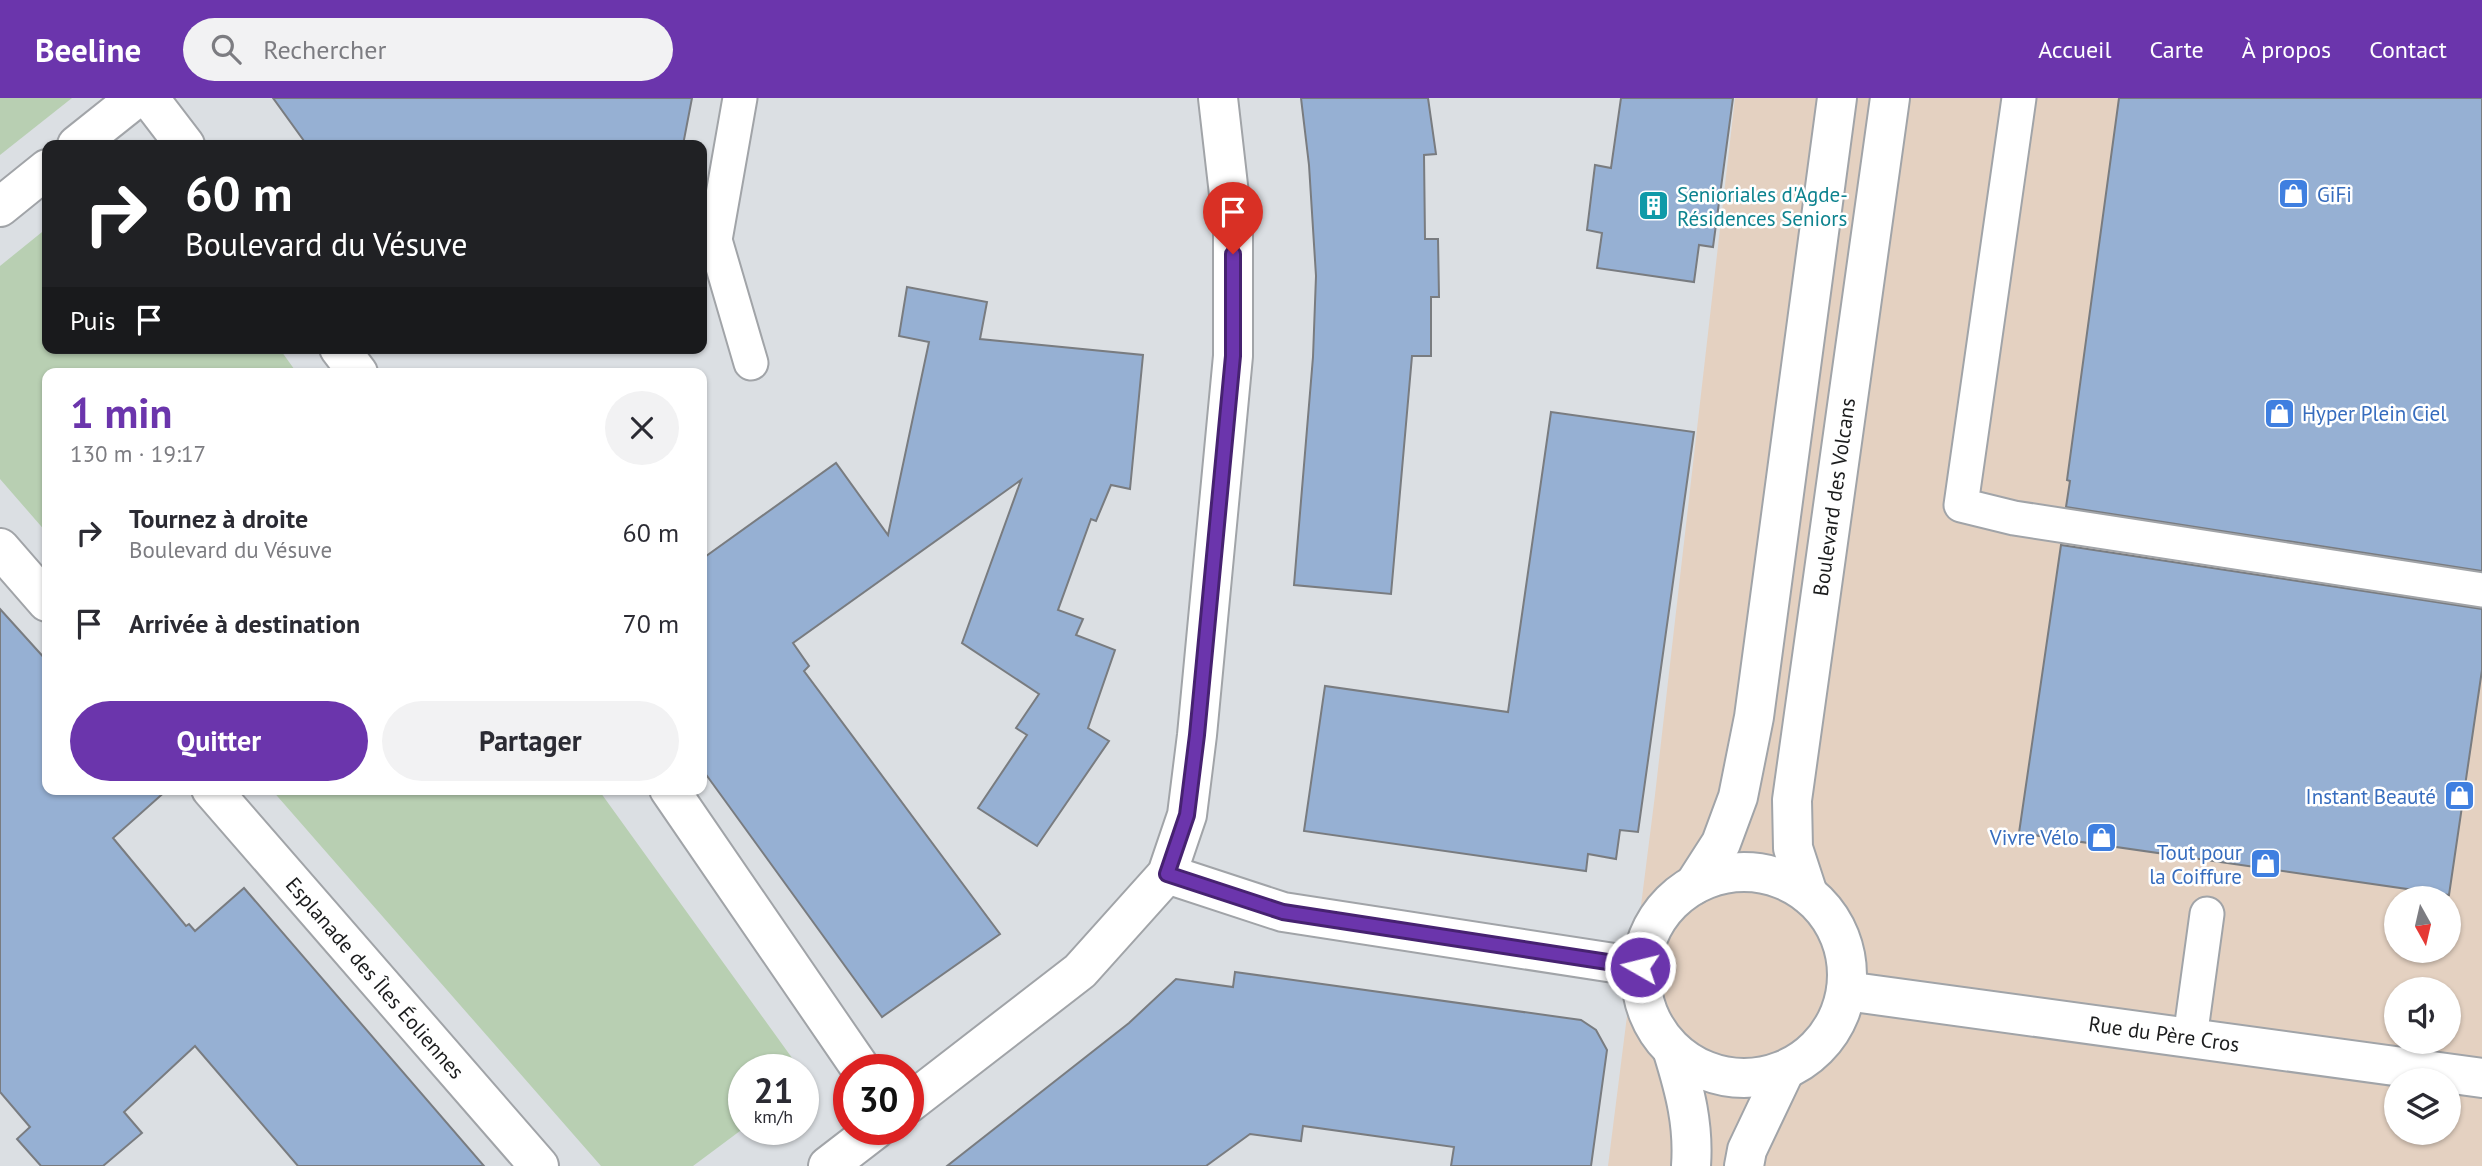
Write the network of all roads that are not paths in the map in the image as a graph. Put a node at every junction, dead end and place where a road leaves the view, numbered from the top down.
1 (136, 98) edge
2 (149, 98) edge
3 (740, 98) edge
4 (1218, 98) edge
5 (1837, 98) edge
6 (1890, 98) edge
7 (2019, 98) edge
8 (83, 140) edge
9 (181, 140) edge
10 (42, 173) edge
11 (0, 207) edge
12 (344, 354) edge
13 (751, 363) dead end
14 (354, 368) edge
15 (0, 548) edge
16 (2482, 590) edge
17 (42, 596) edge
18 (216, 795) edge
19 (673, 795) edge
20 (1167, 874) junction
21 (1695, 885) junction
22 (1808, 894) junction
23 (2207, 914) dead end
24 (1640, 967) junction
25 (1846, 991) junction
26 (2190, 1038) junction
27 (1673, 1052) junction
28 (851, 1054) edge
29 (1785, 1070) junction
30 (2482, 1078) edge
31 (924, 1092) edge
32 (855, 1145) edge
33 (539, 1166) edge
34 (828, 1166) edge
35 (1690, 1166) edge
36 (1744, 1166) edge

1 - 8 street
2 - 9 street
3 - 13 lane
4 - 20 street
5 - 21 street
6 - 22 street, Boulevard des Volcans
7 - 16 lane
10 - 11 street
12 - 14 street
15 - 17 street
18 - 33 street, Esplanade des Îles Éoliennes
19 - 28 street
20 - 24 street
20 - 31 street
21 - 22 street
21 - 24 street
22 - 25 street
23 - 26 lane
24 - 27 street
25 - 26 street, Rue du Père Cros
25 - 29 street
26 - 30 street, Rue du Père Cros
27 - 29 street
27 - 35 street
29 - 36 street
32 - 34 street

